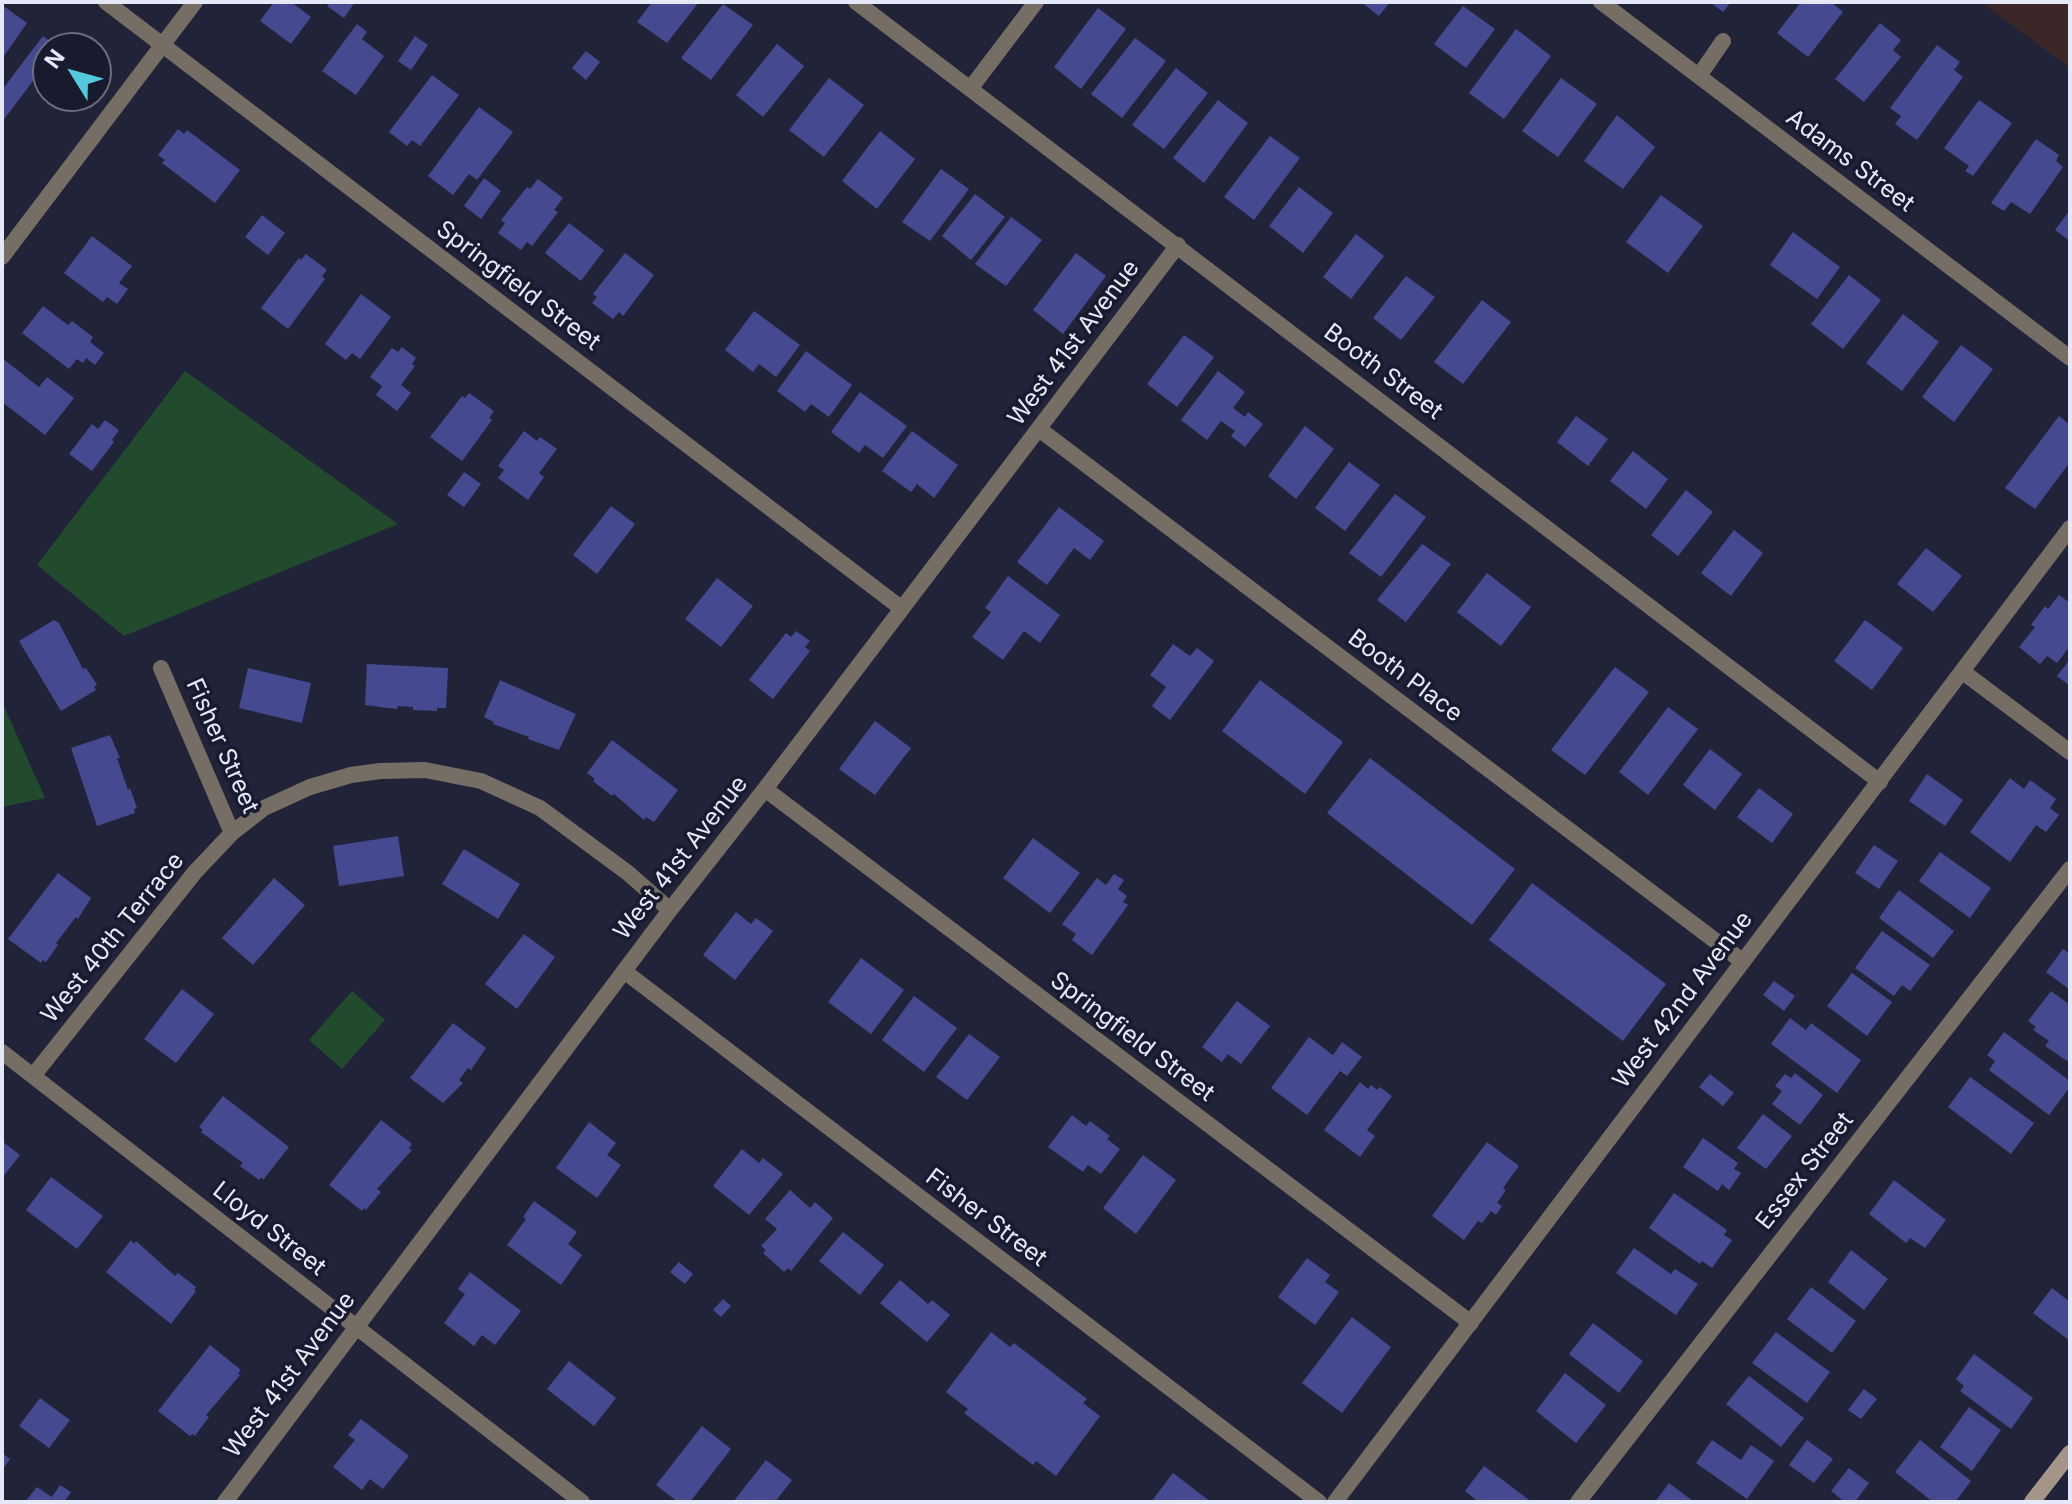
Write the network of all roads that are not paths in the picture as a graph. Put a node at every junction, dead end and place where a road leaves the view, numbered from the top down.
1 (106, 2) edge
2 (195, 2) edge
3 (856, 2) edge
4 (1036, 2) edge
5 (1601, 2) edge
6 (1723, 41) dead end
7 (163, 44) junction
8 (1699, 76) junction
9 (970, 89) junction
10 (1178, 245) junction
11 (2, 257) edge
12 (2070, 358) edge
13 (1039, 429) junction
14 (2070, 528) edge
15 (901, 608) junction
16 (161, 668) dead end
17 (1963, 672) junction
18 (2070, 752) edge
19 (1880, 782) junction
20 (765, 789) junction
21 (232, 833) junction
22 (2070, 869) edge
23 (670, 910) junction
24 (1742, 961) junction
25 (624, 971) junction
26 (2, 1052) edge
27 (33, 1076) junction
28 (1471, 1323) junction
29 (357, 1327) junction
30 (2070, 1453) edge
31 (225, 1502) edge
32 (582, 1502) edge
33 (1319, 1502) edge
34 (1335, 1502) edge
35 (1578, 1502) edge
36 (2032, 1502) edge

1 - 7 street, Springfield Street
2 - 7 street
3 - 9 street, Booth Street
4 - 9 street
5 - 8 street, Adams Street
6 - 8 street
7 - 11 street
7 - 15 street, Springfield Street
8 - 12 street, Adams Street
9 - 10 street, Booth Street
10 - 13 street, West 41st Avenue
10 - 19 street, Booth Street
13 - 15 street, West 41st Avenue
13 - 24 street, Booth Place
14 - 17 street, West 42nd Avenue
15 - 20 street, West 41st Avenue
16 - 21 street, Fisher Street
17 - 18 street
17 - 19 street, West 42nd Avenue
19 - 24 street, West 42nd Avenue
20 - 23 street, West 41st Avenue
20 - 28 street, Springfield Street
21 - 23 street, Fisher Street
21 - 27 street, West 40th Terrace
22 - 35 street, Essex Street
23 - 25 street, West 41st Avenue
24 - 28 street, West 42nd Avenue
25 - 29 street, West 41st Avenue
25 - 33 street, Fisher Street
26 - 27 street, Lloyd Street
27 - 29 street, Lloyd Street
28 - 34 street, West 42nd Avenue
29 - 31 street, West 41st Avenue
29 - 32 street, Lloyd Street
30 - 36 street

